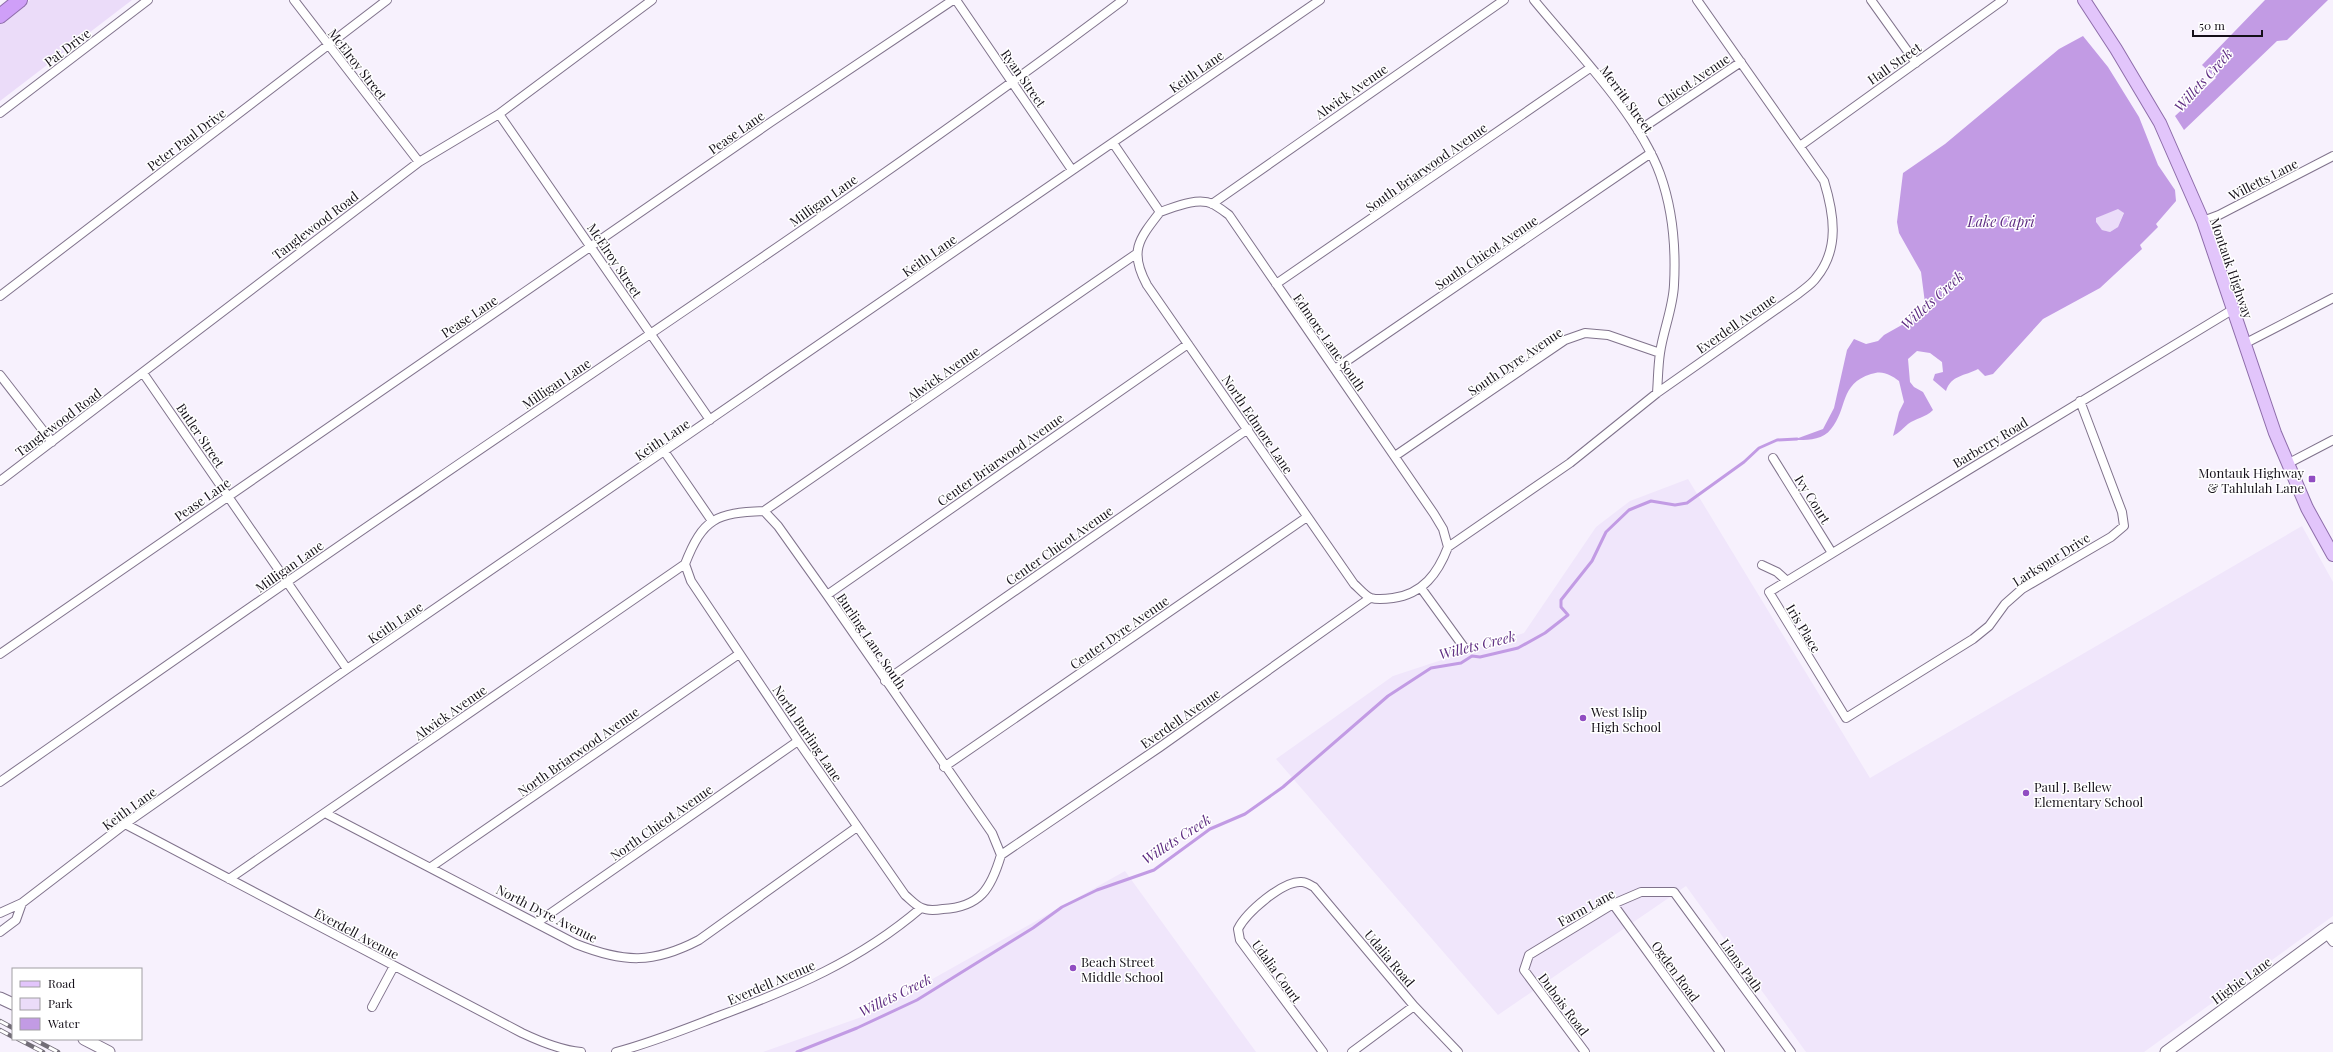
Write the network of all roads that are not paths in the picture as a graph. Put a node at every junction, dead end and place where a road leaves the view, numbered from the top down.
1 (20, 0) edge
2 (148, 0) edge
3 (294, 0) edge
4 (387, 0) edge
5 (652, 0) edge
6 (954, 0) edge
7 (1123, 0) edge
8 (1320, 0) edge
9 (1504, 0) edge
10 (1534, 0) edge
11 (1697, 0) edge
12 (1871, 0) edge
13 (2003, 0) edge
14 (2084, 0) edge
15 (0, 16) edge
16 (328, 45) junction
17 (1741, 62) junction
18 (1916, 63) junction
19 (1590, 68) junction
20 (1012, 84) junction
21 (0, 113) edge
22 (500, 114) junction
23 (1638, 131) junction
24 (1113, 142) junction
25 (1800, 146) junction
26 (1651, 153) junction
27 (2333, 156) edge
28 (419, 162) junction
29 (1072, 170) junction
30 (1212, 204) junction
31 (1160, 212) junction
32 (2203, 221) junction
33 (592, 247) junction
34 (1136, 254) junction
35 (1276, 284) junction
36 (0, 296) edge
37 (2333, 298) edge
38 (2232, 310) junction
39 (651, 334) junction
40 (1188, 344) junction
41 (2244, 344) junction
42 (1660, 353) junction
43 (1335, 369) junction
44 (143, 373) junction
45 (0, 375) edge
46 (1657, 393) junction
47 (2080, 401) junction
48 (710, 420) junction
49 (1248, 429) junction
50 (2333, 440) edge
51 (52, 442) junction
52 (664, 451) junction
53 (1395, 456) junction
54 (1773, 458) dead end
55 (2287, 464) junction
56 (0, 481) edge
57 (228, 496) junction
58 (764, 511) junction
59 (1307, 517) junction
60 (712, 521) junction
61 (1448, 547) junction
62 (1832, 553) junction
63 (2333, 555) edge
64 (685, 564) junction
65 (1762, 565) dead end
66 (1787, 581) junction
67 (288, 582) junction
68 (1421, 588) junction
69 (827, 595) junction
70 (1370, 598) junction
71 (1463, 646) dead end
72 (0, 654) edge
73 (739, 654) junction
74 (347, 669) junction
75 (884, 681) junction
76 (1846, 718) joint
77 (798, 741) junction
78 (944, 768) junction
79 (0, 782) edge
80 (325, 813) junction
81 (125, 824) junction
82 (857, 827) junction
83 (1001, 856) junction
84 (431, 867) junction
85 (229, 879) junction
86 (1302, 882) joint
87 (1674, 892) joint
88 (22, 903) junction
89 (1613, 904) junction
90 (922, 908) junction
91 (0, 913) edge
92 (538, 922) junction
93 (0, 932) edge
94 (2331, 935) edge
95 (394, 966) junction
96 (1524, 970) joint
97 (0, 998) edge
98 (12, 1004) edge
99 (1414, 1006) junction
100 (372, 1007) dead end
101 (86, 1040) edge
102 (109, 1052) edge
103 (581, 1052) edge
104 (616, 1052) edge
105 (1322, 1052) edge
106 (1352, 1052) edge
107 (1458, 1052) edge
108 (1585, 1052) edge
109 (1720, 1052) edge
110 (1791, 1052) edge
111 (2166, 1052) edge

1 - 15 highway
2 - 21 street, Pat Drive
3 - 16 street, McElroy Street
4 - 16 street, Peter Paul Drive
5 - 22 street, Tanglewood Road
6 - 20 street, Ryan Street
6 - 33 street, Pease Lane
7 - 20 street, Milligan Lane
8 - 24 street, Keith Lane
9 - 30 street, Alwick Avenue
10 - 19 street, Merritt Street
11 - 17 street, Everdell Avenue
12 - 18 street
13 - 18 street, Hall Street
14 - 32 main road, Montauk Highway
16 - 28 street, McElroy Street
16 - 36 street, Peter Paul Drive
17 - 23 street, Chicot Avenue
17 - 25 street, Everdell Avenue
18 - 25 street, Hall Street
19 - 23 street, Merritt Street
19 - 35 street, South Briarwood Avenue
20 - 29 street, Ryan Street
20 - 39 street, Milligan Lane
22 - 28 street, Tanglewood Road
22 - 33 street, McElroy Street
23 - 26 street, Merritt Street
24 - 29 street, Keith Lane
24 - 31 street
25 - 46 street, Everdell Avenue
26 - 42 street, Merritt Street
26 - 43 street, South Chicot Avenue
27 - 32 street, Willetts Lane
28 - 44 street, Tanglewood Road
29 - 48 street, Keith Lane
30 - 31 street
30 - 35 street, Edmore Lane South
31 - 34 street
32 - 38 main road, Montauk Highway
33 - 39 street, McElroy Street
33 - 57 street, Pease Lane
34 - 40 street, North Edmore Lane
34 - 58 street, Alwick Avenue
35 - 43 street, Edmore Lane South
37 - 41 street
38 - 41 main road, Montauk Highway
38 - 47 street, Barberry Road
39 - 48 street, McElroy Street
39 - 67 street, Milligan Lane
40 - 49 street, North Edmore Lane
40 - 69 street, Center Briarwood Avenue
41 - 55 main road, Montauk Highway
42 - 46 street, Merritt Street
42 - 53 street, South Dyre Avenue
43 - 53 street, Edmore Lane South
44 - 51 street, Tanglewood Road
44 - 57 street, Butler Street
45 - 51 street
46 - 61 street, Everdell Avenue
47 - 62 street, Barberry Road
47 - 76 street, Larkspur Drive
48 - 52 street, Keith Lane
49 - 59 street, North Edmore Lane
49 - 75 street, Center Chicot Avenue
50 - 55 street
51 - 56 street, Tanglewood Road
52 - 60 street
52 - 74 street, Keith Lane
53 - 61 street, Edmore Lane South
54 - 62 street, Ivy Court
55 - 63 main road, Montauk Highway
57 - 67 street, Butler Street
57 - 72 street, Pease Lane
58 - 60 street
58 - 69 street, Burling Lane South
59 - 70 street, North Edmore Lane
59 - 78 street, Center Dyre Avenue
60 - 64 street
61 - 68 street
62 - 66 street, Barberry Road
64 - 73 street, North Burling Lane
64 - 80 street, Alwick Avenue
65 - 66 street
66 - 76 street, Iris Place
67 - 74 street, Butler Street
67 - 79 street, Milligan Lane
68 - 70 street
68 - 71 street
69 - 75 street, Burling Lane South
70 - 83 street, Everdell Avenue
73 - 77 street, North Burling Lane
73 - 84 street, North Briarwood Avenue
74 - 81 street, Keith Lane
75 - 78 street, Burling Lane South
77 - 82 street, North Burling Lane
77 - 92 street, North Chicot Avenue
78 - 83 street, Burling Lane South
80 - 84 street, North Dyre Avenue
80 - 85 street, Alwick Avenue
81 - 85 street, Everdell Avenue
81 - 88 street, Keith Lane
82 - 90 street, North Burling Lane
82 - 92 street, North Dyre Avenue
83 - 90 street
84 - 92 street, North Dyre Avenue
85 - 95 street, Everdell Avenue
86 - 99 street, Udalia Road
86 - 105 street, Udalia Court
87 - 89 street, Farm Lane
87 - 110 street, Lions Path
88 - 91 street, Keith Lane
88 - 93 street, Keith Lane
89 - 96 street, Farm Lane
89 - 109 street, Ogden Road
90 - 104 street, Everdell Avenue
94 - 111 main road, Higbie Lane
95 - 100 street
95 - 103 street, Everdell Avenue
96 - 108 street, Dubois Road
97 - 98 main road
99 - 106 street
99 - 107 street, Udalia Road
101 - 102 main road

